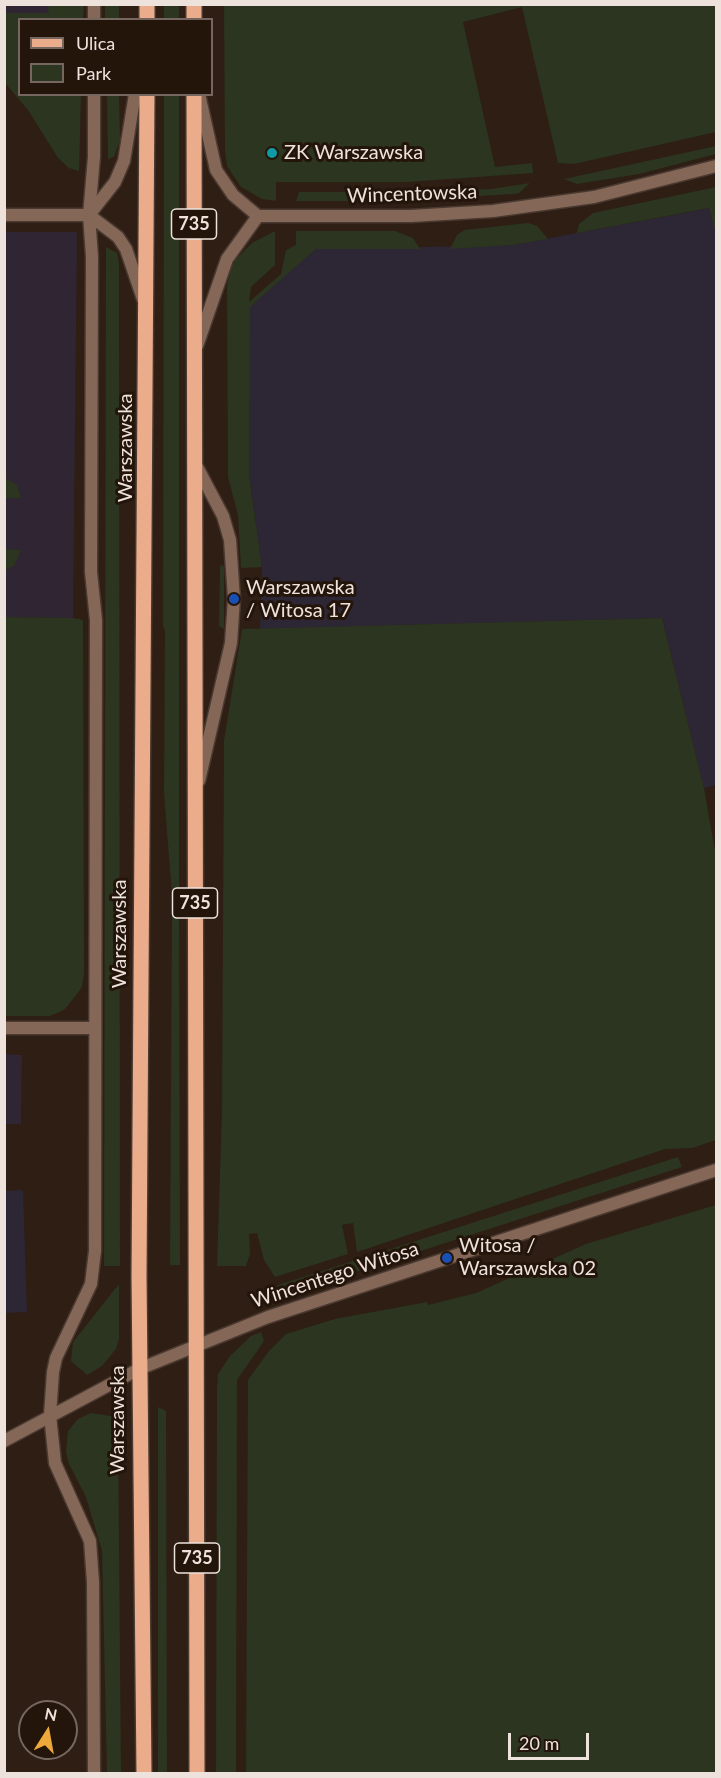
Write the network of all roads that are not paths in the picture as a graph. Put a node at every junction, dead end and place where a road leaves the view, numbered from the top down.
1 (94, 96) edge
2 (135, 96) edge
3 (147, 96) edge
4 (194, 96) edge
5 (199, 96) edge
6 (717, 166) edge
7 (4, 214) edge
8 (88, 215) junction
9 (258, 216) junction
10 (148, 312) junction
11 (195, 354) junction
12 (194, 462) junction
13 (194, 800) junction
14 (4, 1028) edge
15 (93, 1028) junction
16 (717, 1170) edge
17 (196, 1343) junction
18 (139, 1369) junction
19 (50, 1415) junction
20 (4, 1441) edge
21 (94, 1773) edge
22 (144, 1773) edge
23 (197, 1773) edge

1 - 8 street, Warszawska
2 - 8 street
3 - 10 main road, Warszawska / 735
4 - 11 main road, 735
5 - 9 street
6 - 9 street, Wincentowska
7 - 8 street
8 - 10 street
8 - 15 street, Warszawska
9 - 11 street
10 - 18 main road, Warszawska / 735
11 - 12 main road, 735
12 - 13 main road, 735
12 - 13 street
13 - 17 main road, 735
14 - 15 street
15 - 19 street, Warszawska
16 - 17 street, Wincentego Witosa
17 - 18 street, Wincentego Witosa
17 - 23 main road, 735
18 - 19 street, Wincentego Witosa
18 - 22 main road, Warszawska / 735
19 - 20 street, Wincentego Witosa
19 - 21 street, Warszawska

